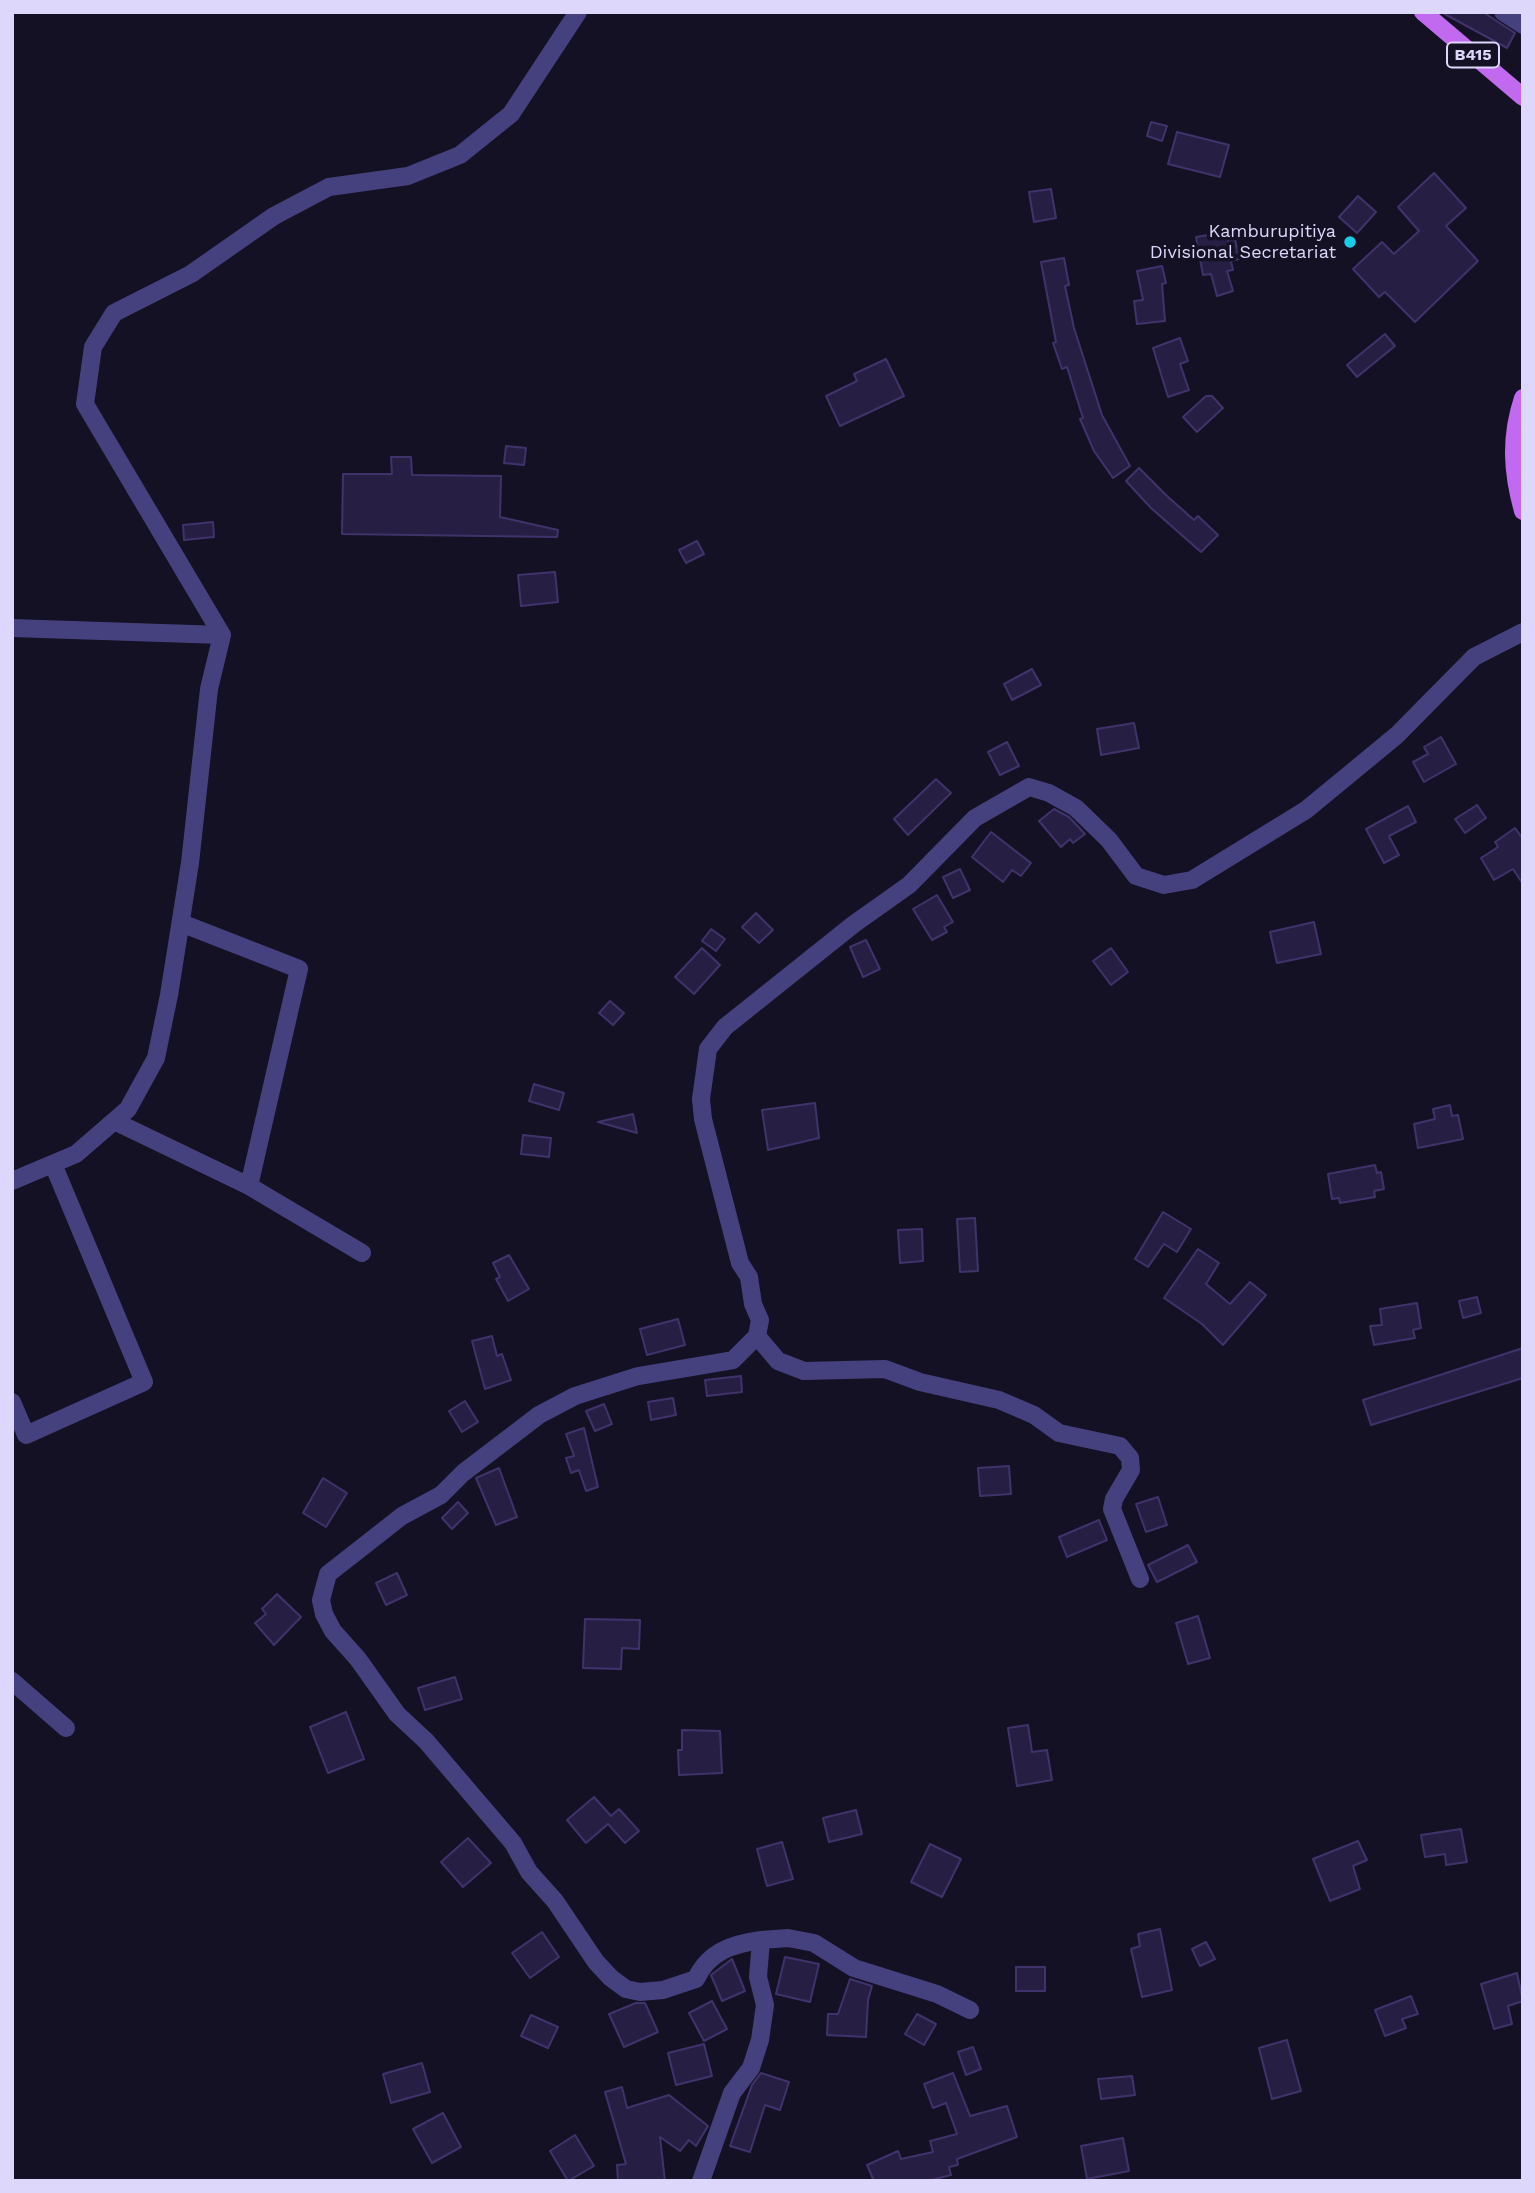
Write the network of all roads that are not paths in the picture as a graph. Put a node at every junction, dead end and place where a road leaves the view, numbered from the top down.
1 (578, 12) edge
2 (1423, 12) edge
3 (1503, 12) edge
4 (1523, 25) edge
5 (1523, 97) edge
6 (1523, 398) edge
7 (1523, 510) edge
8 (12, 628) edge
9 (1523, 632) edge
10 (222, 635) junction
11 (181, 923) junction
12 (114, 1121) junction
13 (53, 1164) junction
14 (12, 1181) edge
15 (249, 1186) junction
16 (362, 1253) dead end
17 (757, 1336) junction
18 (12, 1402) edge
19 (1140, 1579) dead end
20 (12, 1681) edge
21 (66, 1728) dead end
22 (761, 1940) junction
23 (970, 2010) dead end
24 (701, 2181) edge

1 - 10 street
2 - 5 main road, B415
3 - 4 street
6 - 7 main road
8 - 10 street
9 - 17 street
10 - 11 street
11 - 12 street
11 - 15 street
12 - 13 street
12 - 15 street
13 - 14 street
13 - 18 street
15 - 16 street
17 - 19 street
17 - 22 street
20 - 21 street
22 - 23 street
22 - 24 street

